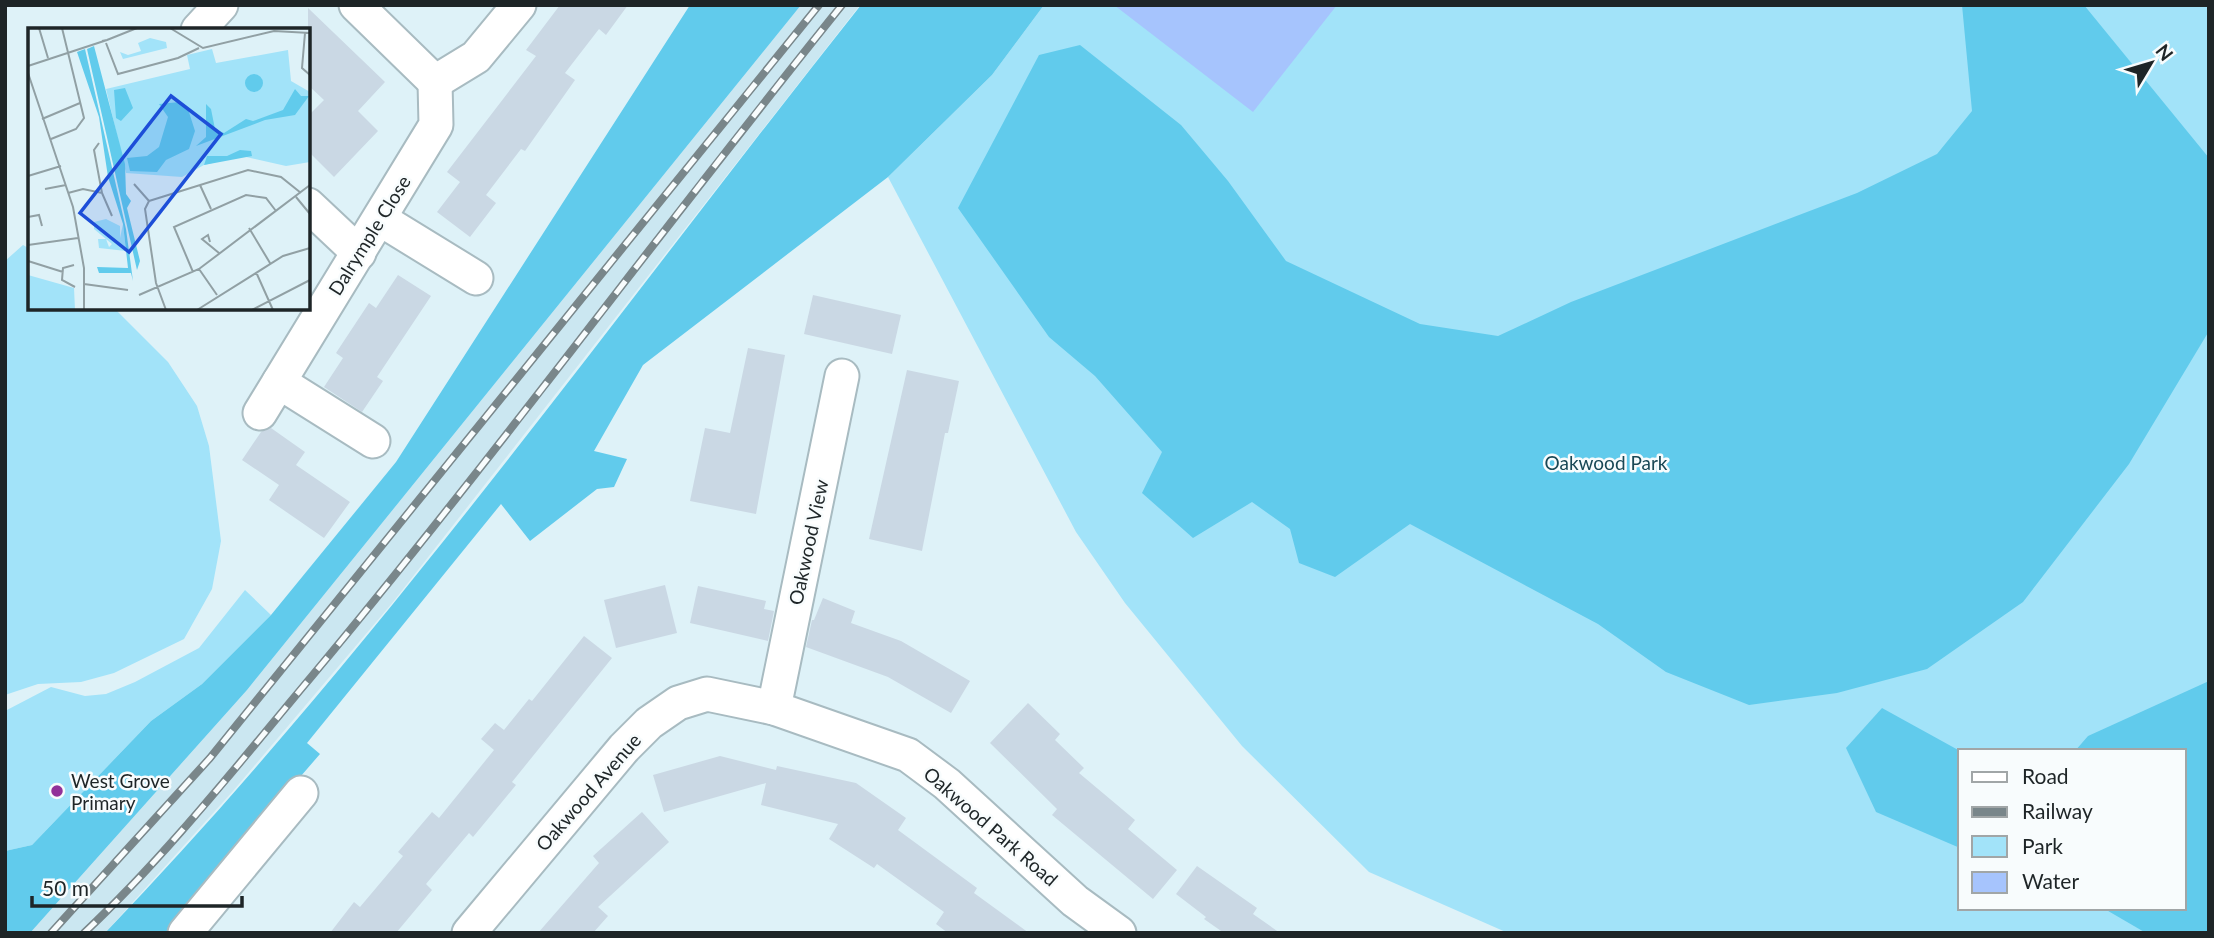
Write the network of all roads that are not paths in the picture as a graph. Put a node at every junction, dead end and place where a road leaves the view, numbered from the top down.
1 (221, 5) edge
2 (356, 5) edge
3 (519, 5) edge
4 (200, 28) edge
5 (435, 82) junction
6 (310, 207) edge
7 (380, 219) junction
8 (359, 253) junction
9 (476, 278) dead end
10 (842, 376) dead end
11 (279, 382) junction
12 (260, 413) dead end
13 (373, 441) dead end
14 (774, 708) junction
15 (301, 793) dead end
16 (191, 931) edge
17 (469, 933) edge
18 (1119, 933) edge

1 - 4 street
2 - 5 street
3 - 5 street
5 - 7 street, Dalrymple Close
6 - 8 street
7 - 8 street, Dalrymple Close
7 - 9 street
8 - 11 street, Dalrymple Close
10 - 14 street, Oakwood View
11 - 12 street, Dalrymple Close
11 - 13 street
14 - 17 street, Oakwood Avenue
14 - 18 street, Oakwood Park Road
15 - 16 street

